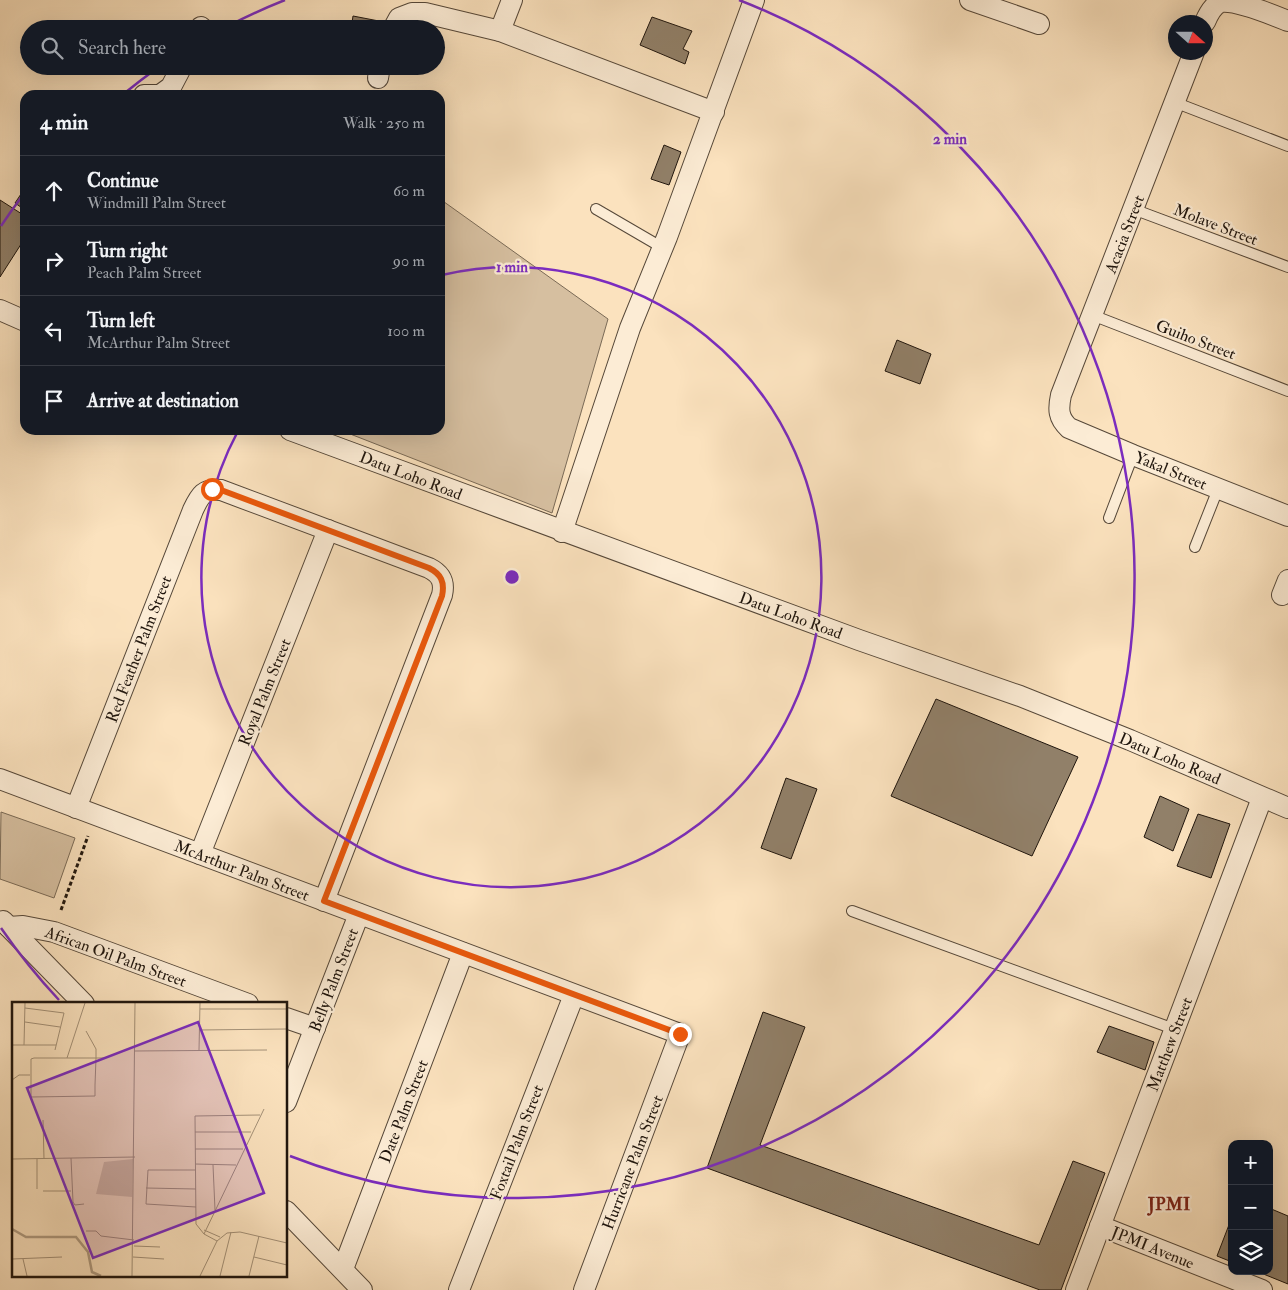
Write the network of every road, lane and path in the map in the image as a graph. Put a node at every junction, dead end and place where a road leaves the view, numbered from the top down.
1 (512, 0) edge
2 (754, 0) edge
3 (970, 0) edge
4 (1209, 15) edge
5 (398, 20) edge
6 (1288, 21) edge
7 (1039, 24) dead end
8 (500, 31) junction
9 (1191, 60) edge
10 (177, 75) edge
11 (167, 90) edge
12 (1174, 102) junction
13 (714, 112) junction
14 (1288, 146) edge
15 (596, 209) dead end
16 (1133, 209) junction
17 (663, 248) junction
18 (1288, 267) edge
19 (1092, 315) junction
20 (1288, 392) edge
21 (1059, 416) joint
22 (303, 435) edge
23 (1133, 455) junction
24 (1218, 489) junction
25 (1288, 516) edge
26 (1109, 518) dead end
27 (328, 530) junction
28 (562, 532) junction
29 (1195, 548) dead end
30 (0, 779) edge
31 (1262, 798) junction
32 (76, 808) junction
33 (1288, 808) edge
34 (95, 815) junction
35 (200, 854) junction
36 (324, 901) junction
37 (852, 912) dead end
38 (359, 914) junction
39 (5, 922) edge
40 (54, 932) junction
41 (463, 953) junction
42 (574, 995) junction
43 (82, 1002) edge
44 (243, 1002) edge
45 (288, 1019) edge
46 (315, 1028) junction
47 (1174, 1029) junction
48 (680, 1034) joint
49 (288, 1097) edge
50 (288, 1213) edge
51 (1100, 1226) junction
52 (343, 1269) junction
53 (1234, 1285) edge
54 (362, 1290) edge
55 (458, 1290) edge
56 (584, 1290) edge
57 (1076, 1290) edge
58 (1262, 1290) edge

1 - 8 street
2 - 13 street
3 - 7 street
4 - 6 street
5 - 8 street
8 - 13 street
9 - 12 street, Acacia Street
10 - 11 street
12 - 14 lane
12 - 16 street, Acacia Street
13 - 17 street
15 - 17 lane
16 - 18 lane, Molave Street
16 - 19 street, Acacia Street
17 - 28 street
19 - 20 lane, Guiho Street
19 - 21 street, Acacia Street
21 - 23 street, Yakal Street
22 - 28 street, Datu Loho Road
23 - 24 street, Yakal Street
23 - 26 lane
24 - 25 street, Yakal Street
24 - 29 lane
27 - 32 street, Red Feather Palm Street
27 - 35 street, Royal Palm Street
27 - 36 street
28 - 31 street, Datu Loho Road
30 - 32 street, McArthur Palm Street
31 - 33 street, Datu Loho Road
31 - 47 street, Matthew Street
32 - 34 street, McArthur Palm Street
34 - 35 street, McArthur Palm Street
34 - 40 path
35 - 36 street, McArthur Palm Street
36 - 38 street, McArthur Palm Street
37 - 47 lane
38 - 41 street, McArthur Palm Street
38 - 46 street, Belly Palm Street
39 - 40 street, African Oil Palm Street
39 - 43 street
40 - 44 street, African Oil Palm Street
41 - 42 street, McArthur Palm Street
41 - 52 street, Date Palm Street
42 - 48 street, McArthur Palm Street
42 - 55 street, Foxtail Palm Street
45 - 46 street
46 - 49 street, Belly Palm Street
47 - 51 street, Matthew Street
48 - 56 street, Hurricane Palm Street
50 - 52 street
51 - 53 street, JPMI Avenue
51 - 57 street, Matthew Street
52 - 54 street
53 - 58 street, JPMI Avenue

